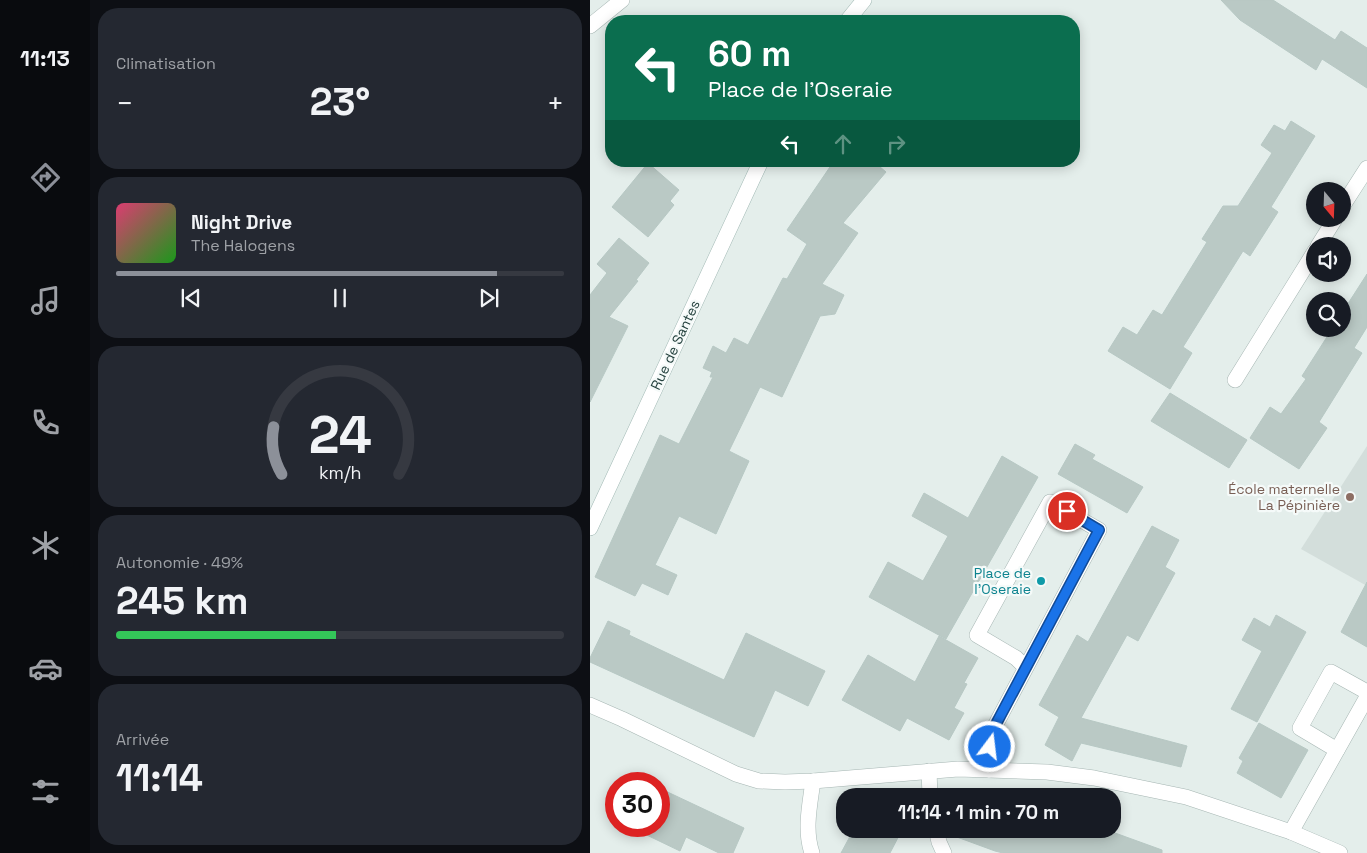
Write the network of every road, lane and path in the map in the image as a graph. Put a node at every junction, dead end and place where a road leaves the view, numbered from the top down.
1 (622, 0) edge
2 (864, 0) edge
3 (852, 15) edge
4 (590, 26) edge
5 (758, 167) edge
6 (1367, 168) edge
7 (1351, 193) edge
8 (1306, 266) edge
9 (1235, 380) dead end
10 (590, 528) edge
11 (1025, 667) junction
12 (1367, 692) edge
13 (1367, 697) edge
14 (590, 705) edge
15 (1337, 750) junction
16 (989, 770) junction
17 (929, 771) junction
18 (813, 780) junction
19 (930, 788) edge
20 (1291, 832) junction
21 (938, 838) edge
22 (812, 853) edge
23 (944, 853) edge
24 (1340, 853) edge

1 - 4 street
2 - 3 street
5 - 10 street, Rue de Santes
6 - 7 street
8 - 9 street
11 - 11 street
11 - 16 street
12 - 15 street
13 - 15 street
14 - 18 street
15 - 20 street
16 - 17 street
16 - 20 street
17 - 18 street
17 - 19 street
18 - 22 street
20 - 24 street
21 - 23 street

